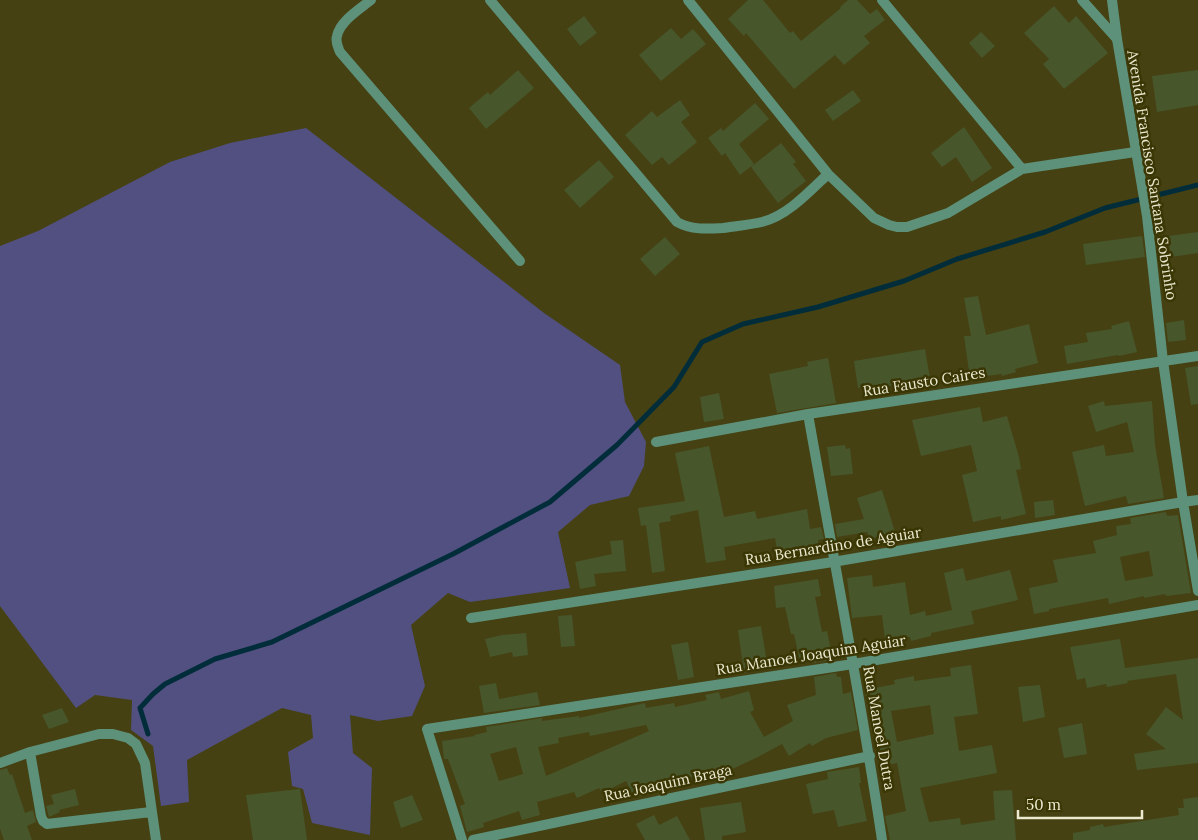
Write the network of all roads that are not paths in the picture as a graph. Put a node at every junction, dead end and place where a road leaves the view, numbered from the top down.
1 (371, 0) edge
2 (490, 0) edge
3 (688, 0) edge
4 (882, 0) edge
5 (1082, 0) edge
6 (1112, 0) edge
7 (1116, 39) junction
8 (1134, 152) junction
9 (1022, 169) junction
10 (828, 174) junction
11 (520, 261) dead end
12 (1198, 356) edge
13 (1163, 361) junction
14 (808, 414) junction
15 (656, 442) dead end
16 (1198, 500) edge
17 (1183, 502) junction
18 (834, 562) junction
19 (1198, 591) edge
20 (1198, 605) edge
21 (471, 618) dead end
22 (853, 664) junction
23 (30, 752) junction
24 (870, 756) junction
25 (0, 763) edge
26 (151, 812) junction
27 (156, 840) edge
28 (462, 840) edge
29 (473, 840) edge
30 (882, 840) edge

1 - 11 street
2 - 10 street
3 - 10 street
4 - 9 street
5 - 7 street
6 - 7 street, Avenida Francisco Santana Sobrinho
7 - 8 street, Avenida Francisco Santana Sobrinho
8 - 9 street
8 - 13 street, Avenida Francisco Santana Sobrinho
9 - 10 street
12 - 13 street, Rua Fausto Caires
13 - 14 street, Rua Fausto Caires
13 - 17 street, Avenida Francisco Santana Sobrinho
14 - 15 street, Rua Fausto Caires
14 - 18 street, Rua Manoel Dutra
16 - 17 street, Rua Bernardino de Aguiar
17 - 18 street, Rua Bernardino de Aguiar
17 - 19 street, Avenida Francisco Santana Sobrinho
18 - 21 street, Rua Bernardino de Aguiar
18 - 22 street, Rua Manoel Dutra
20 - 22 street, Rua Manoel Joaquim Aguiar
22 - 24 street, Rua Manoel Dutra
22 - 28 street, Rua Manoel Joaquim Aguiar
23 - 25 street
23 - 26 street
23 - 26 street
24 - 29 street, Rua Joaquim Braga
24 - 30 street, Rua Manoel Dutra
26 - 27 street

